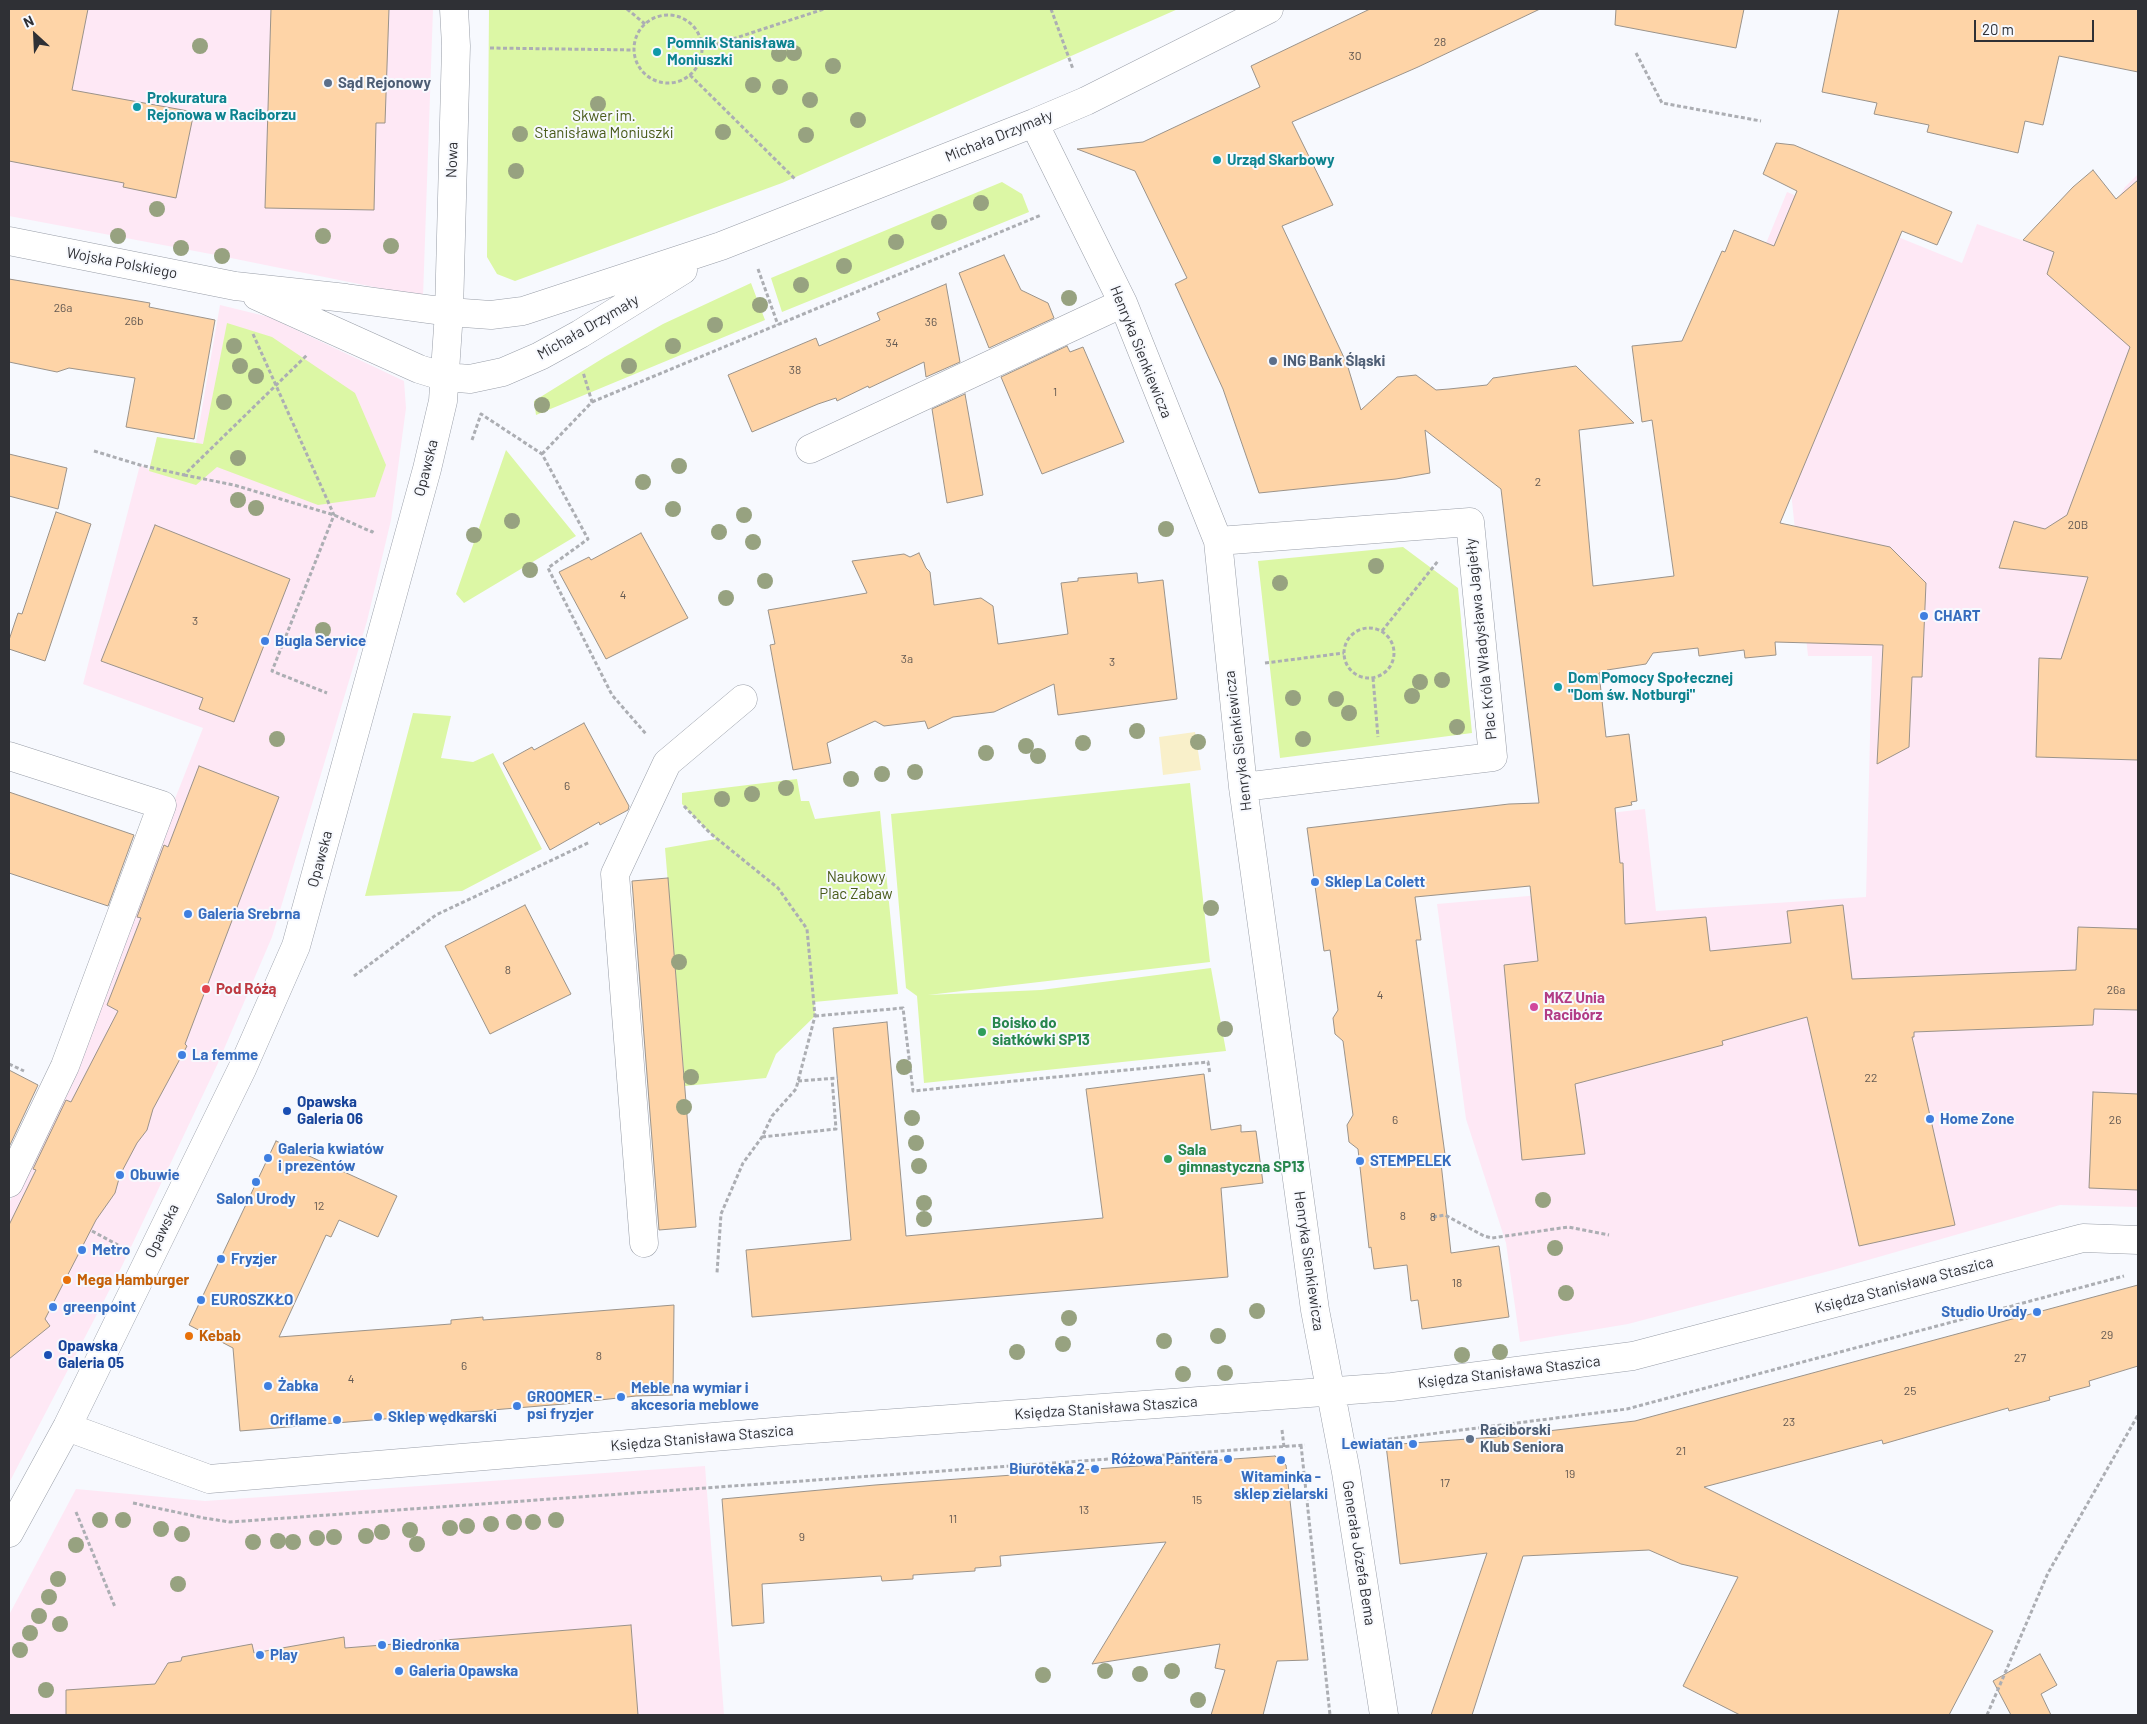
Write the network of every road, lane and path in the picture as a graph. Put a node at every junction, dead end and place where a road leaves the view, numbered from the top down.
1 (454, 9) edge
2 (628, 9) edge
3 (824, 9) edge
4 (1051, 9) edge
5 (1269, 9) edge
6 (645, 24) junction
7 (487, 48) dead end
8 (634, 50) junction
9 (702, 50) junction
10 (1636, 53) dead end
11 (1063, 72) dead end
12 (690, 75) junction
13 (1761, 122) dead end
14 (1034, 123) junction
15 (802, 186) dead end
16 (1047, 213) dead end
17 (9, 241) edge
18 (721, 246) junction
19 (758, 269) dead end
20 (235, 286) junction
21 (1123, 303) junction
22 (449, 312) junction
23 (778, 325) junction
24 (250, 326) dead end
25 (302, 348) dead end
26 (581, 367) dead end
27 (445, 377) junction
28 (276, 384) junction
29 (592, 402) junction
30 (810, 449) dead end
31 (94, 451) dead end
32 (542, 454) dead end
33 (184, 475) junction
34 (334, 515) junction
35 (1470, 522) junction
36 (374, 524) dead end
37 (1218, 541) junction
38 (1382, 631) junction
39 (1344, 653) junction
40 (1230, 667) junction
41 (1373, 678) junction
42 (327, 693) dead end
43 (743, 698) dead end
44 (9, 756) edge
45 (1380, 770) junction
46 (1243, 787) junction
47 (641, 818) junction
48 (354, 976) dead end
49 (815, 1016) dead end
50 (1210, 1074) dead end
51 (832, 1078) junction
52 (838, 1078) dead end
53 (798, 1081) dead end
54 (762, 1137) dead end
55 (9, 1183) edge
56 (1433, 1217) dead end
57 (1609, 1235) dead end
58 (2138, 1240) edge
59 (644, 1243) dead end
60 (2131, 1275) dead end
61 (1330, 1392) junction
62 (2138, 1415) edge
63 (67, 1427) junction
64 (1369, 1442) dead end
65 (133, 1503) dead end
66 (76, 1512) dead end
67 (9, 1533) edge
68 (115, 1607) dead end
69 (1330, 1715) edge
70 (1384, 1715) edge
71 (1987, 1715) edge

1 - 22 street, Nowa
2 - 6 path
3 - 9 path
4 - 11 path
5 - 14 street, Michała Drzymały
6 - 8 path
6 - 9 path
7 - 8 path
8 - 12 path
9 - 12 path
10 - 13 path
12 - 15 path
14 - 18 street, Michała Drzymały
14 - 21 street, Henryka Sienkiewicza
16 - 23 path
17 - 20 street, Wojska Polskiego
18 - 22 street, Michała Drzymały
18 - 27 street, Michała Drzymały
19 - 23 path
20 - 22 street, Wojska Polskiego
20 - 27 street, Wojska Polskiego
21 - 30 street
21 - 37 street, Henryka Sienkiewicza
22 - 27 street, Opawska
23 - 29 path
24 - 28 path
25 - 28 path
26 - 29 path
27 - 63 street, Opawska
28 - 33 path
28 - 34 path
29 - 32 path
31 - 33 path
33 - 34 path
34 - 36 path
34 - 42 path
35 - 37 street, Plac Króla Władysława Jagiełły
35 - 38 path
35 - 45 street, Plac Króla Władysława Jagiełły
37 - 40 street, Henryka Sienkiewicza
38 - 39 path
38 - 41 path
39 - 40 path
39 - 41 path
40 - 46 street, Henryka Sienkiewicza
41 - 45 path
43 - 47 street
44 - 55 street
45 - 46 street, Plac Króla Władysława Jagiełły
46 - 61 street, Henryka Sienkiewicza
47 - 48 path
47 - 59 street
49 - 50 path
51 - 52 path
51 - 53 path
51 - 54 path
56 - 57 path
58 - 61 street, Księdza Stanisława Staszica
60 - 64 path
61 - 63 street, Księdza Stanisława Staszica
61 - 70 street, Generała Józefa Bema
62 - 71 path
63 - 67 street, Opawska
65 - 69 path
66 - 68 path

